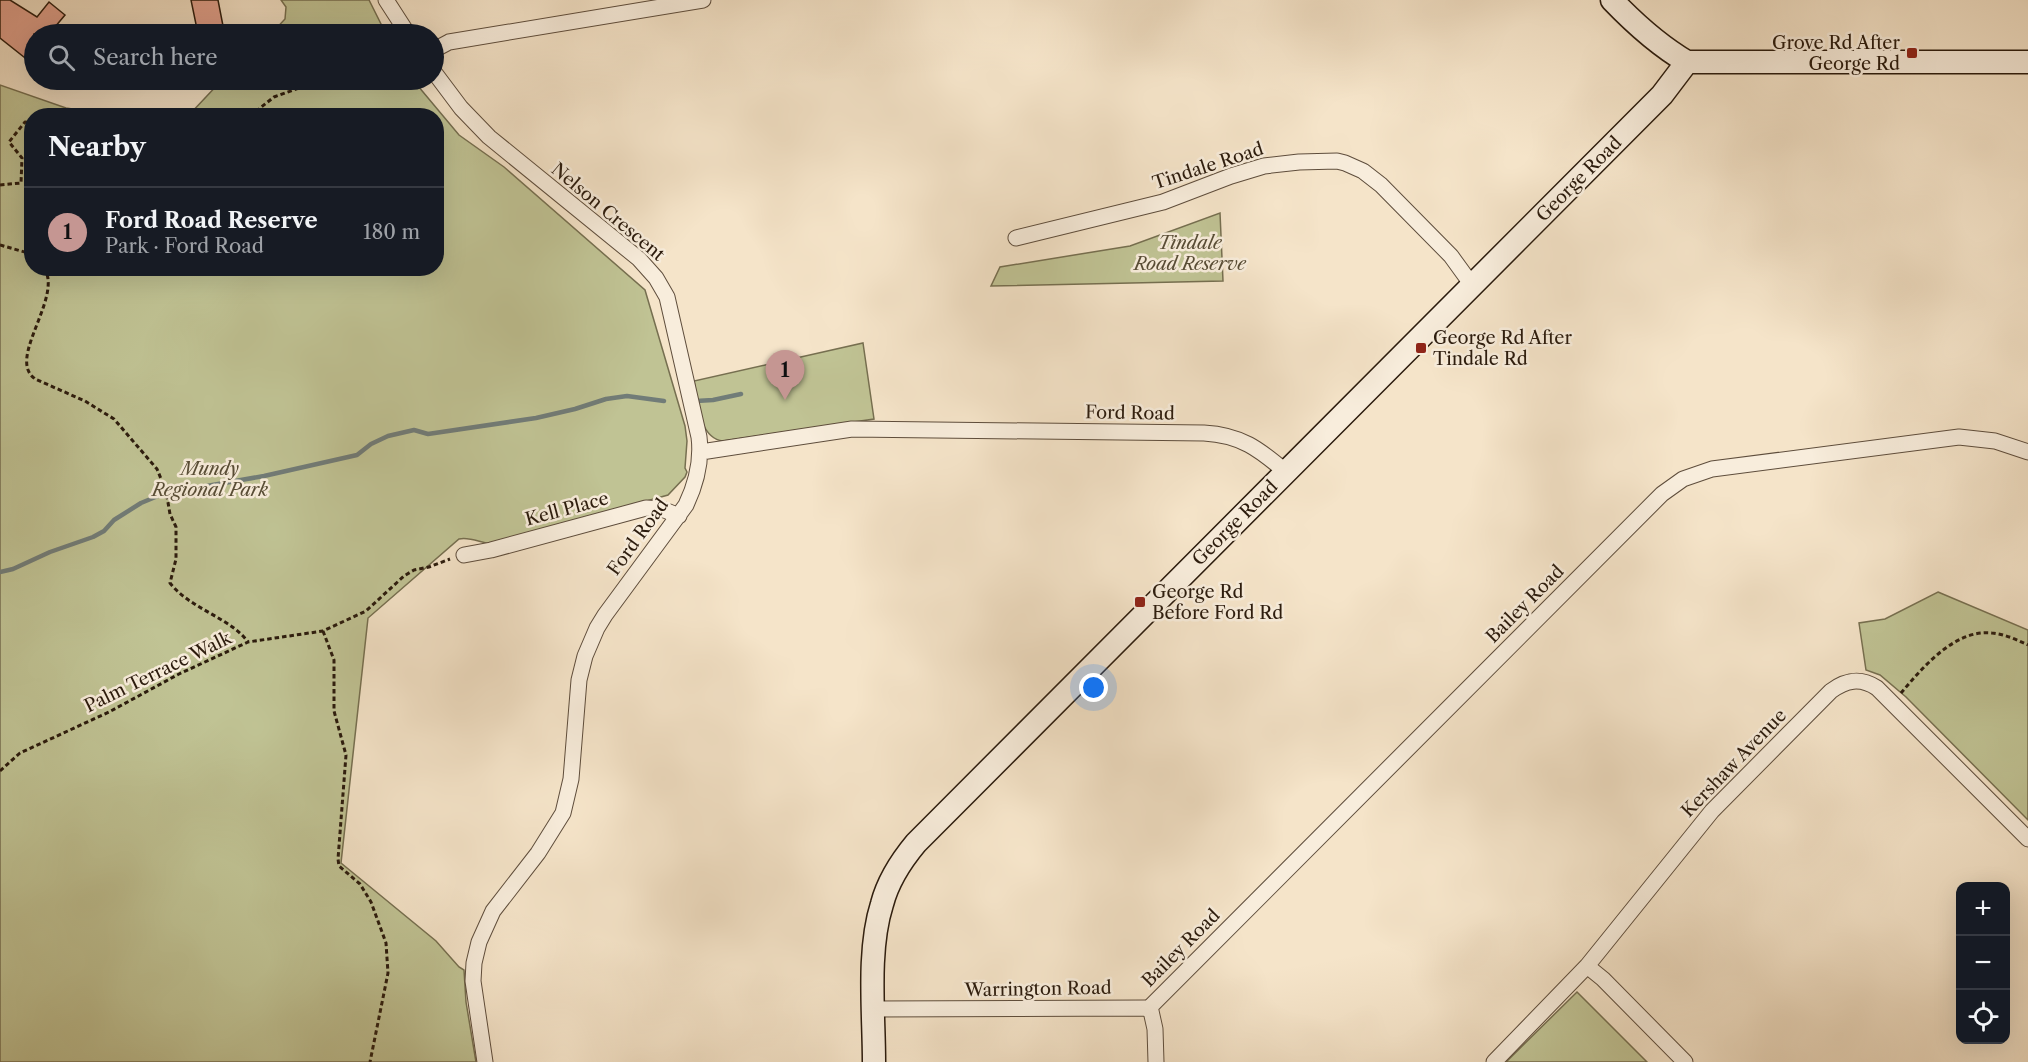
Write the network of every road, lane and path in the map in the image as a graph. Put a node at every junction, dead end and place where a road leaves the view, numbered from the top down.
1 (386, 0) edge
2 (703, 0) edge
3 (1612, 0) edge
4 (402, 24) edge
5 (444, 45) edge
6 (1687, 62) junction
7 (2028, 62) edge
8 (444, 85) edge
9 (295, 90) edge
10 (261, 108) edge
11 (24, 124) edge
12 (0, 185) edge
13 (1016, 238) dead end
14 (0, 245) edge
15 (24, 252) edge
16 (48, 276) edge
17 (1472, 285) junction
18 (701, 452) junction
19 (2028, 452) edge
20 (1286, 472) junction
21 (679, 516) junction
22 (464, 555) joint
23 (323, 631) junction
24 (248, 642) junction
25 (2028, 645) edge
26 (1900, 693) dead end
27 (0, 771) edge
28 (2028, 839) edge
29 (1587, 966) junction
30 (874, 1009) junction
31 (1148, 1009) junction
32 (370, 1062) edge
33 (485, 1062) edge
34 (874, 1062) edge
35 (1156, 1062) edge
36 (1494, 1062) edge
37 (1686, 1062) edge

1 - 4 street
2 - 5 street
3 - 6 street
6 - 7 street
6 - 17 street, George Road
8 - 18 street, Nelson Crescent
9 - 10 path
11 - 12 path
13 - 17 street, Tindale Road
14 - 15 path
16 - 24 path, Palm Terrace Walk
17 - 20 street, George Road
18 - 20 street, Ford Road
18 - 21 street, Ford Road
19 - 31 street, Bailey Road
20 - 30 street, George Road
21 - 22 street, Kell Place
21 - 33 street, Ford Road
22 - 23 path
23 - 24 path
23 - 32 path
24 - 27 path, Palm Terrace Walk
25 - 26 path
28 - 29 street, Kershaw Avenue
29 - 36 street, Kershaw Avenue
29 - 37 street
30 - 31 street, Warrington Road
30 - 34 street, George Road
31 - 35 street

